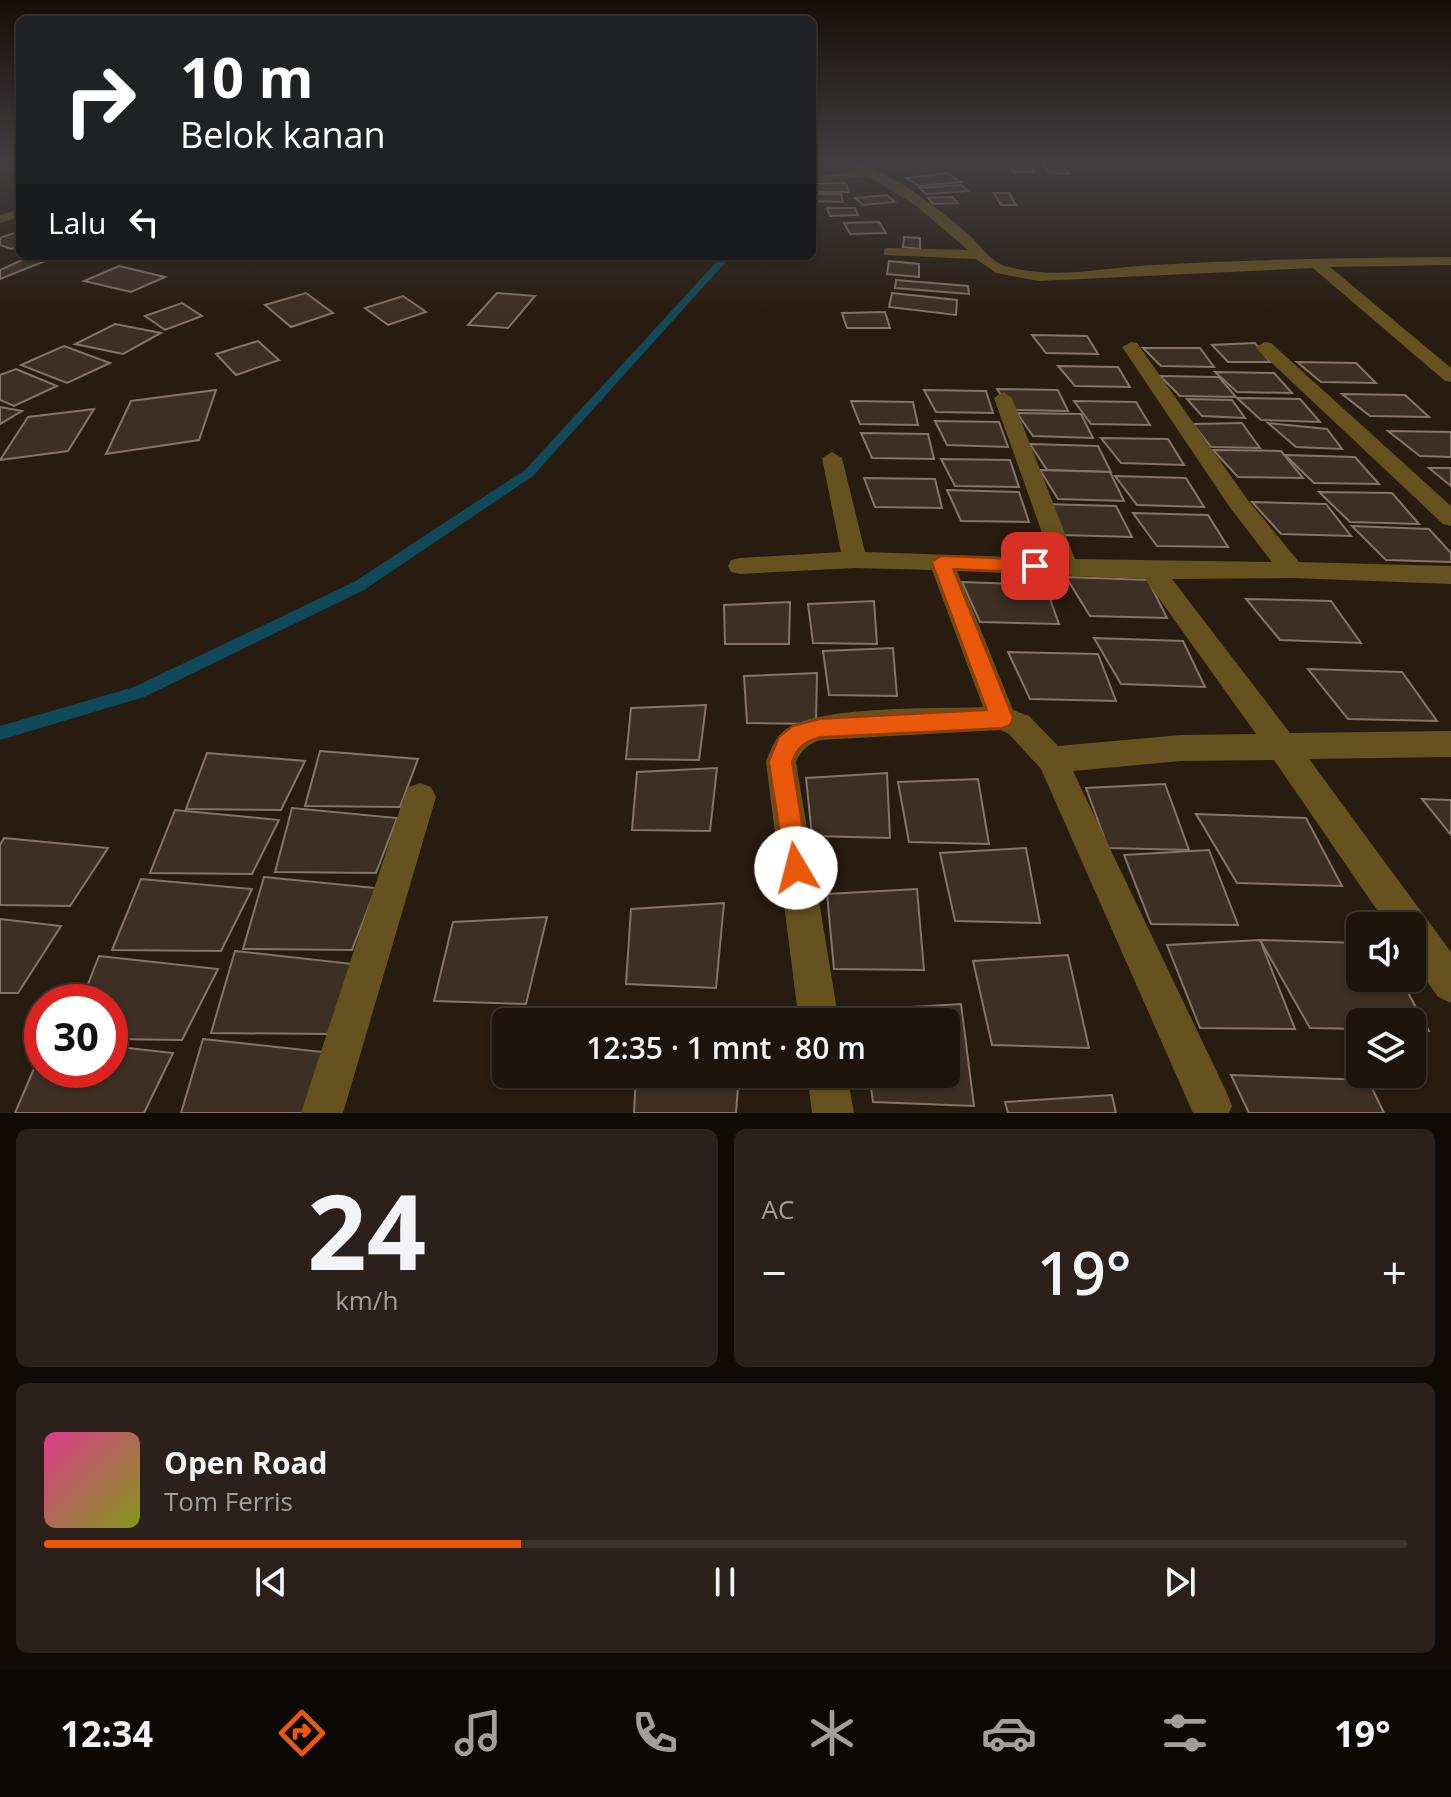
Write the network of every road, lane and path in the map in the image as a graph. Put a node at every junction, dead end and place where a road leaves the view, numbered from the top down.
1 (934, 213) edge
2 (889, 252) dead end
3 (978, 255) junction
4 (1451, 261) edge
5 (1316, 263) junction
6 (1131, 347) dead end
7 (1265, 347) dead end
8 (1451, 377) edge
9 (1003, 398) dead end
10 (832, 458) dead end
11 (1451, 519) edge
12 (855, 560) junction
13 (941, 562) junction
14 (740, 566) dead end
15 (1066, 567) junction
16 (1292, 570) junction
17 (1152, 571) junction
18 (1451, 575) edge
19 (1002, 718) junction
20 (1451, 744) edge
21 (1282, 746) junction
22 (1052, 760) junction
23 (420, 797) dead end
24 (1400, 912) edge
25 (1426, 949) edge
26 (1451, 984) edge
27 (817, 1008) edge
28 (829, 1088) edge
29 (1211, 1106) dead end
30 (322, 1113) edge
31 (833, 1113) edge

1 - 3 street
2 - 3 street
3 - 5 street
4 - 5 street
5 - 8 street
6 - 16 street
7 - 11 street
9 - 15 street
10 - 12 street
12 - 13 street
12 - 14 street
13 - 15 street
13 - 19 street
15 - 17 street
16 - 17 street
16 - 18 street
17 - 21 street
19 - 22 street
19 - 27 street
20 - 21 street
21 - 22 street
21 - 24 street
22 - 29 street
23 - 30 street
25 - 26 street
28 - 31 street

